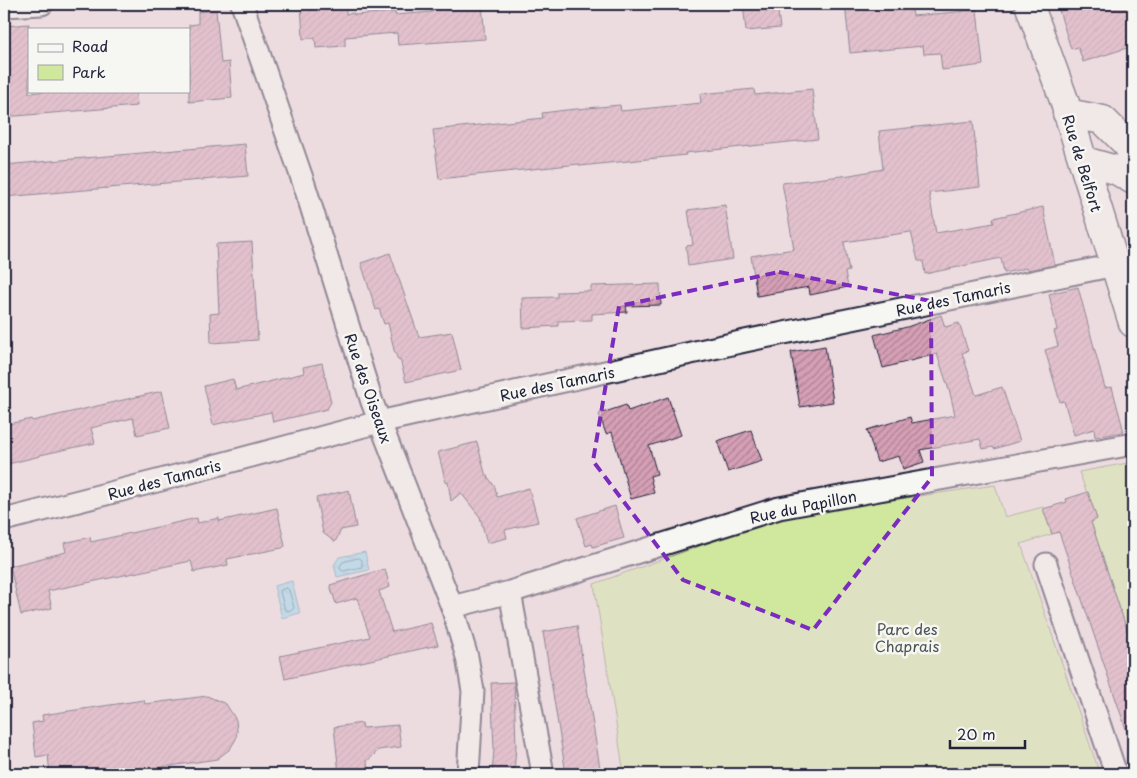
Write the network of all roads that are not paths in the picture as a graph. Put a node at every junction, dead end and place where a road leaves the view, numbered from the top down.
1 (42, 4) edge
2 (242, 4) edge
3 (1029, 4) edge
4 (4, 6) edge
5 (1067, 113) junction
6 (1133, 155) edge
7 (1084, 161) junction
8 (1133, 180) edge
9 (1114, 265) junction
10 (1133, 323) edge
11 (379, 422) junction
12 (1133, 444) edge
13 (4, 520) edge
14 (1046, 564) dead end
15 (510, 592) junction
16 (452, 607) junction
17 (468, 774) edge
18 (543, 774) edge
19 (1116, 774) edge

1 - 4 street
2 - 11 street, Rue des Oiseaux
3 - 5 main road, Rue de Belfort
5 - 6 main road
5 - 7 main road, Rue de Belfort
7 - 8 main road
7 - 9 main road, Rue de Belfort
9 - 10 main road, Rue de Belfort
9 - 11 street, Rue des Tamaris
11 - 13 street, Rue des Tamaris
11 - 16 street, Rue des Oiseaux
12 - 15 street, Rue du Papillon
14 - 19 street
15 - 16 street, Rue du Papillon
15 - 18 street
16 - 17 street, Rue des Oiseaux

